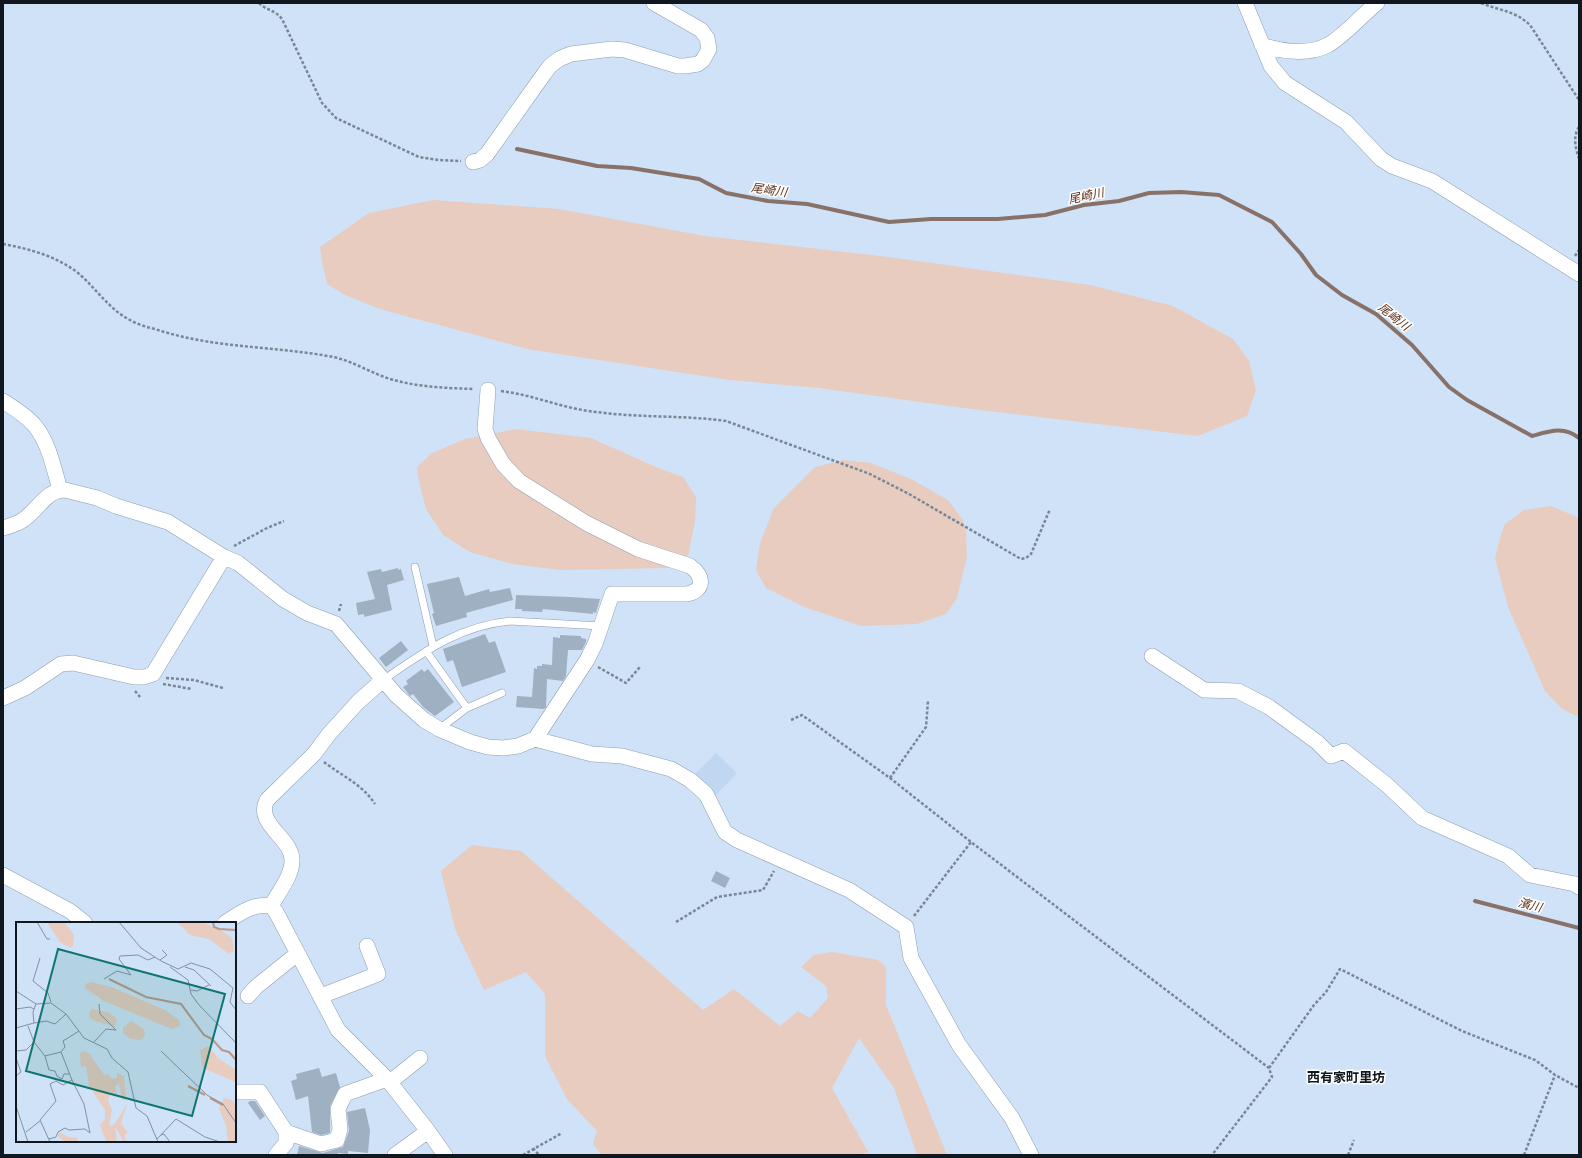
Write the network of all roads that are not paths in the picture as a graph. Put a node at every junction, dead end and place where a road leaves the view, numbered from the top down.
1 (654, 3) edge
2 (1245, 3) edge
3 (1377, 3) edge
4 (1262, 45) junction
5 (473, 162) road end
6 (1579, 274) edge
7 (488, 390) road end
8 (3, 401) edge
9 (60, 490) junction
10 (3, 528) edge
11 (224, 557) junction
12 (415, 567) dead end
13 (602, 626) junction
14 (433, 646) junction
15 (426, 651) junction
16 (1152, 656) dead end
17 (383, 680) junction
18 (502, 693) dead end
19 (3, 698) edge
20 (467, 708) junction
21 (438, 729) junction
22 (535, 739) junction
23 (3, 877) edge
24 (1579, 887) edge
25 (271, 906) junction
26 (84, 922) edge
27 (227, 922) edge
28 (368, 946) dead end
29 (297, 954) junction
30 (248, 996) dead end
31 (321, 996) junction
32 (420, 1058) dead end
33 (388, 1080) junction
34 (236, 1092) edge
35 (428, 1131) junction
36 (286, 1132) junction
37 (276, 1155) edge
38 (395, 1155) edge
39 (444, 1155) edge
40 (1031, 1155) edge

1 - 5 street
2 - 4 street
3 - 4 street
4 - 6 street
7 - 13 street
8 - 9 street
9 - 10 street
9 - 11 street
11 - 17 street
11 - 19 street
12 - 14 lane
13 - 14 lane
13 - 22 street
14 - 15 lane
15 - 17 lane
15 - 20 lane
16 - 24 street
17 - 21 street
17 - 25 street
18 - 20 lane
20 - 21 lane
21 - 22 street
22 - 40 street
23 - 26 street
25 - 27 street
25 - 29 street
28 - 31 street
29 - 30 street
29 - 31 street
31 - 33 street
32 - 33 street
33 - 35 street
33 - 36 street
34 - 36 street
35 - 38 street
35 - 39 street
36 - 37 street

